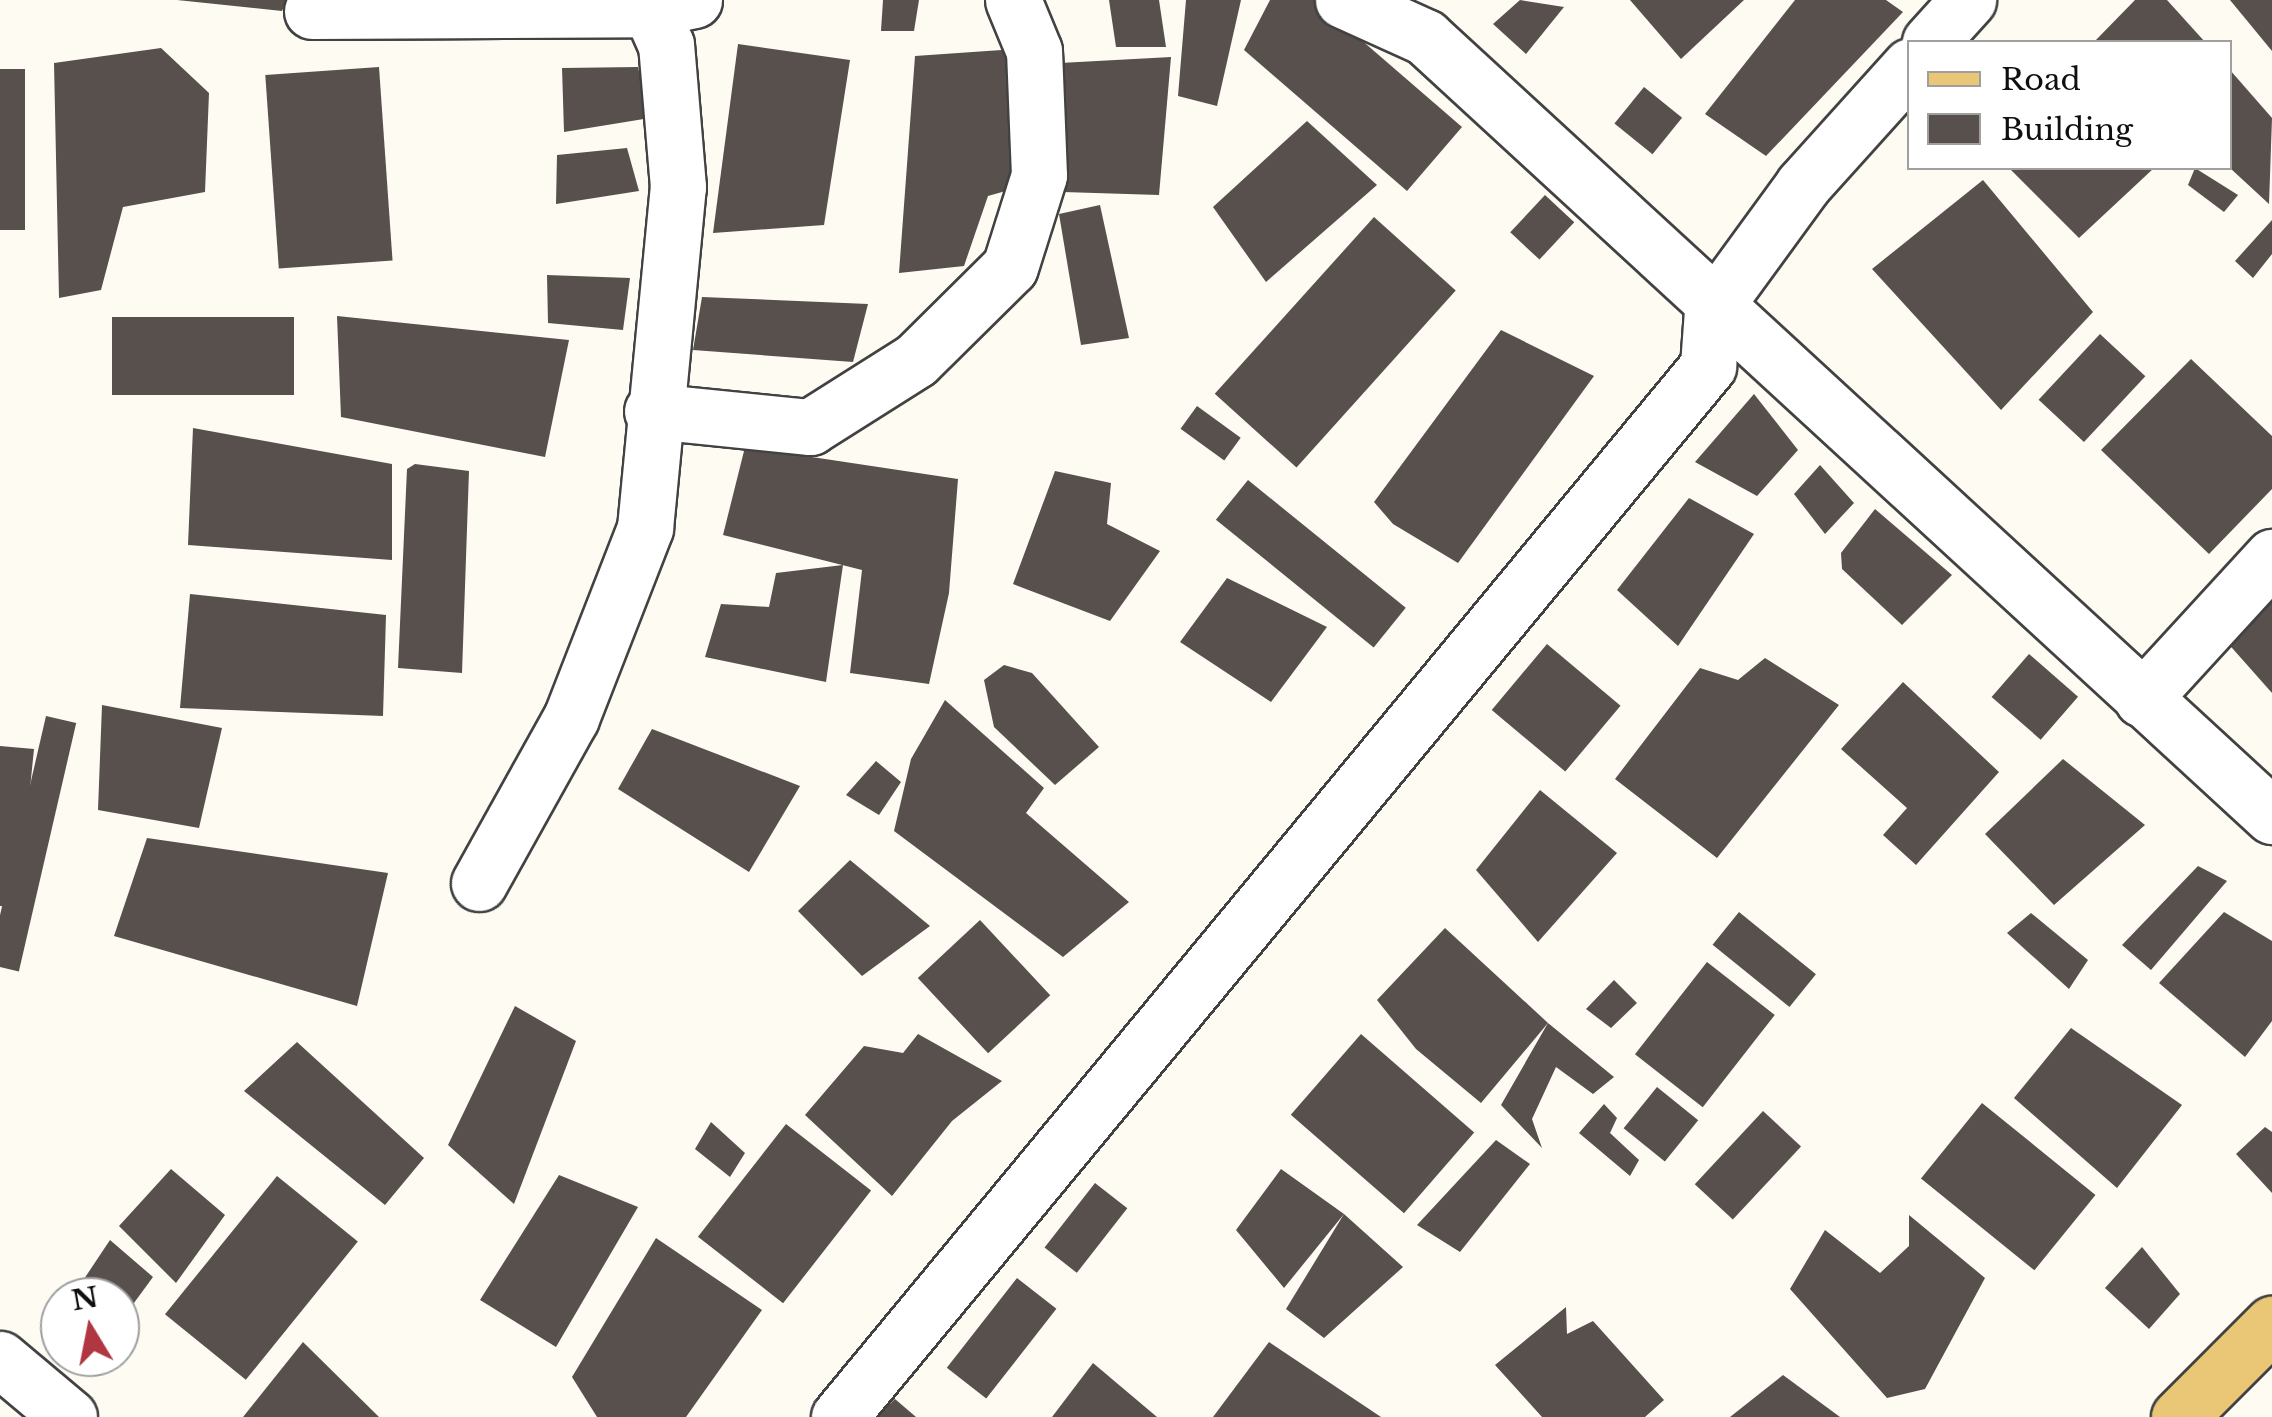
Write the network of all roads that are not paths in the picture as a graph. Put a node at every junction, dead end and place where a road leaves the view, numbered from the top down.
1 (1013, 0) edge
2 (1343, 0) edge
3 (1968, 0) edge
4 (672, 5) edge
5 (312, 11) dead end
6 (1932, 40) edge
7 (1907, 69) edge
8 (1712, 310) junction
9 (652, 410) junction
10 (2272, 557) edge
11 (2142, 698) junction
12 (2272, 816) edge
13 (478, 883) dead end
14 (2272, 1324) edge
15 (0, 1359) edge
16 (69, 1417) edge
17 (838, 1417) edge
18 (2179, 1417) edge

1 - 9 street
2 - 8 street
3 - 6 street
4 - 5 street
4 - 9 street
7 - 8 street
8 - 11 street
8 - 17 street
9 - 13 street
10 - 11 street
11 - 12 street
14 - 18 main road
15 - 16 street

